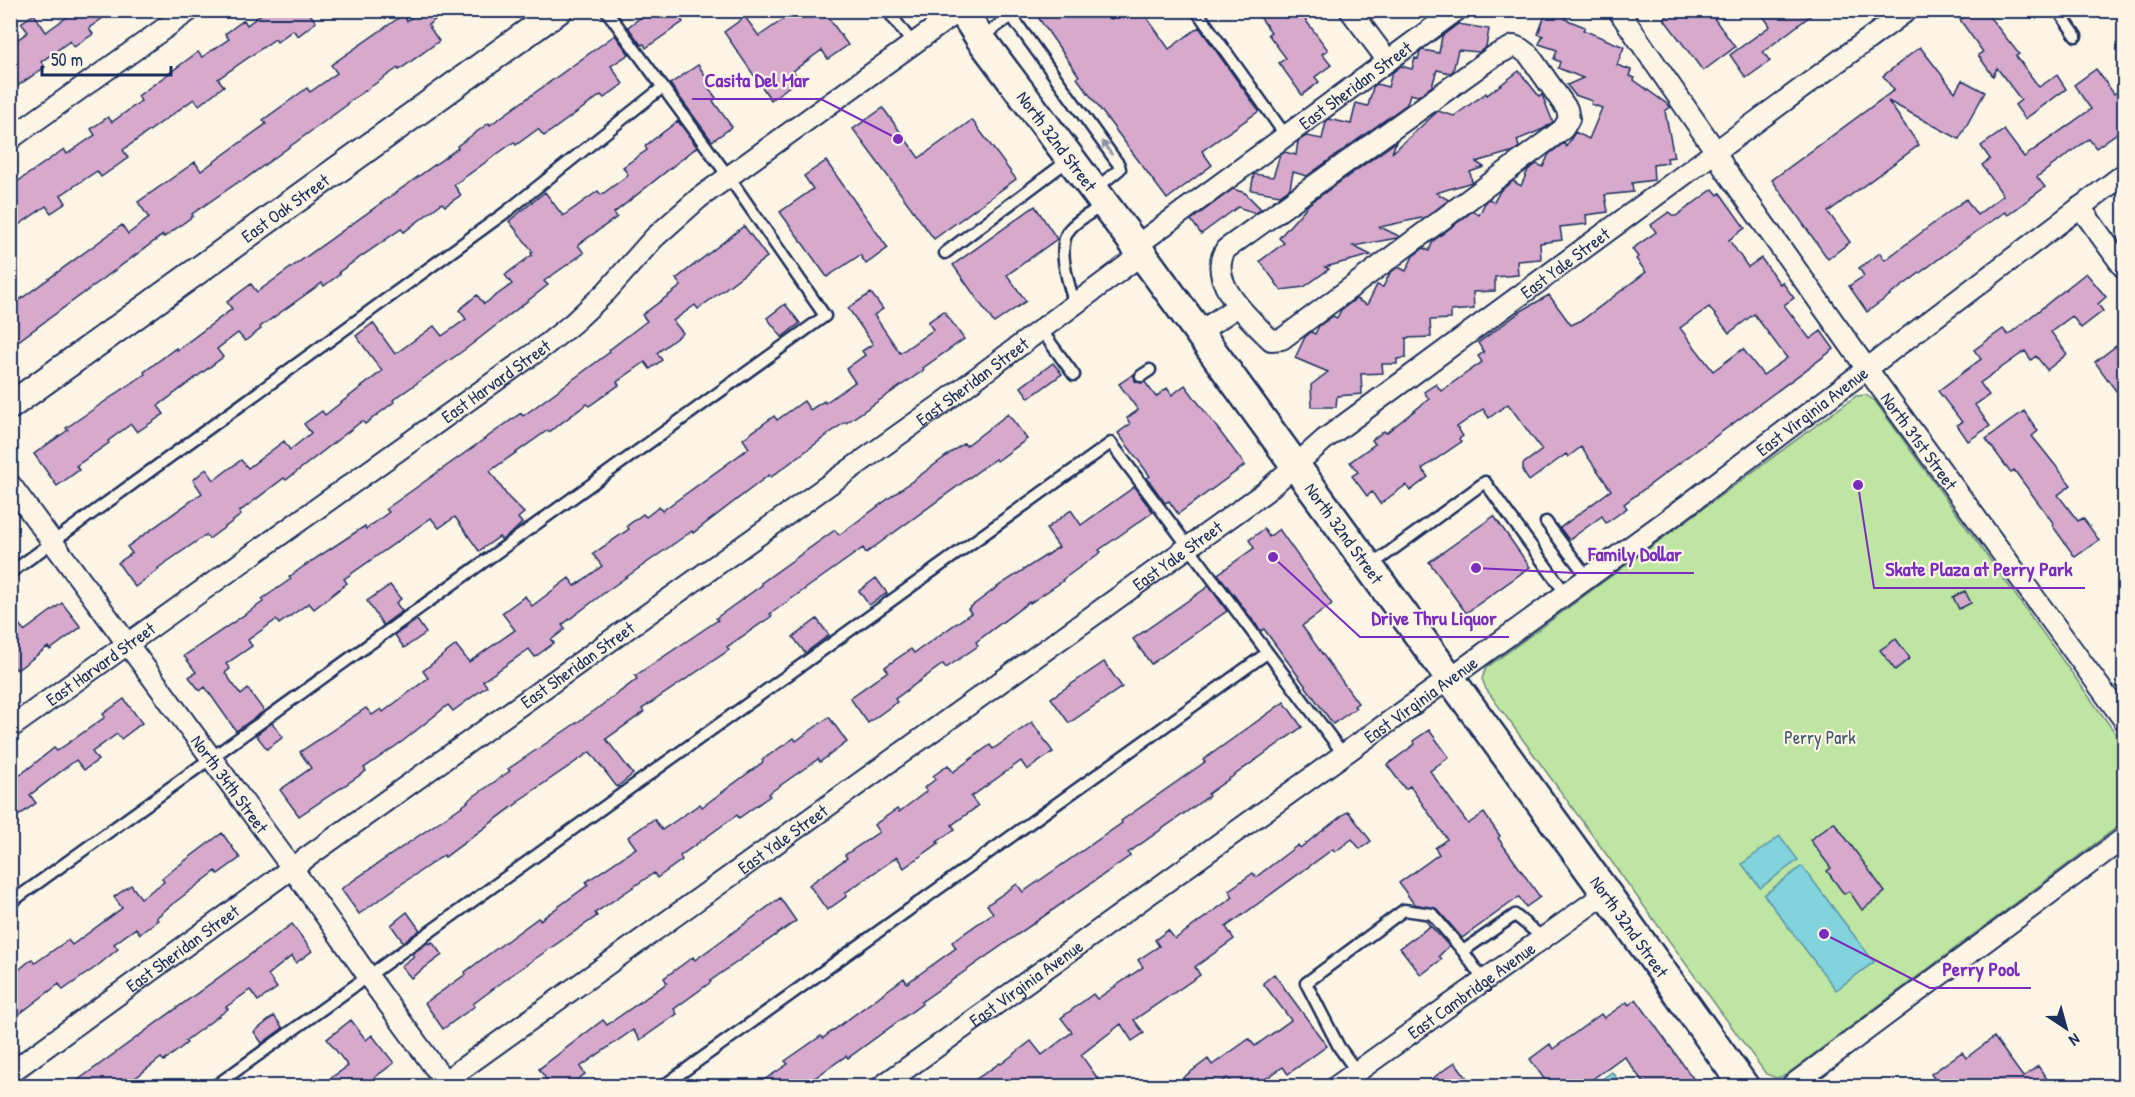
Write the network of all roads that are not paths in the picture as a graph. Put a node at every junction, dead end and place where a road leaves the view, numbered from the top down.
1 (190, 10) edge
2 (559, 10) edge
3 (606, 10) edge
4 (894, 10) edge
5 (961, 10) edge
6 (1196, 10) edge
7 (1350, 10) edge
8 (1457, 10) edge
9 (1618, 10) edge
10 (1908, 10) edge
11 (2058, 10) edge
12 (1009, 13) edge
13 (2076, 36) dead end
14 (980, 38) junction
15 (913, 44) junction
16 (1388, 61) junction
17 (663, 87) junction
18 (1286, 136) junction
19 (10, 140) edge
20 (1717, 153) junction
21 (1071, 159) junction
22 (2124, 174) edge
23 (728, 176) junction
24 (1099, 197) junction
25 (2080, 207) junction
26 (1139, 250) junction
27 (945, 253) dead end
28 (2124, 268) edge
29 (1075, 305) junction
30 (1238, 306) junction
31 (1041, 330) junction
32 (1198, 333) junction
33 (1867, 369) junction
34 (1074, 375) dead end
35 (10, 406) edge
36 (1295, 466) junction
37 (10, 484) edge
38 (1546, 522) dead end
39 (53, 542) junction
40 (1188, 547) junction
41 (1368, 567) junction
42 (10, 573) edge
43 (1588, 578) junction
44 (1566, 594) junction
45 (127, 644) junction
46 (1267, 653) junction
47 (1449, 678) junction
48 (2124, 720) edge
49 (10, 728) edge
50 (1344, 754) junction
51 (210, 759) junction
52 (2124, 838) edge
53 (292, 868) junction
54 (1606, 893) junction
55 (10, 903) edge
56 (1543, 938) junction
57 (1463, 951) junction
58 (368, 976) junction
59 (1484, 981) junction
60 (1357, 1072) junction
61 (10, 1073) edge
62 (444, 1085) edge
63 (215, 1086) edge
64 (663, 1086) edge
65 (882, 1086) edge
66 (1337, 1086) edge
67 (1744, 1086) edge
68 (1791, 1086) edge

1 - 19 street
2 - 35 street, East Oak Street
3 - 17 lane
4 - 15 lane
5 - 14 main road, North 32nd Street
5 - 15 street, East Harvard Street
6 - 18 lane
7 - 16 street
8 - 16 street, East Sheridan Street
9 - 20 street, North 31st Street
10 - 20 street, East Yale Street
11 - 13 lane
12 - 14 lane
24 -> 12 lane
14 - 21 main road, North 32nd Street
15 - 23 street, East Harvard Street
16 - 18 street, East Sheridan Street
17 - 23 lane
17 - 39 lane
18 - 26 street, East Sheridan Street
20 - 33 street, North 31st Street
20 - 36 street, East Yale Street
21 - 24 main road, North 32nd Street
21 - 27 lane
22 - 25 street, East Virginia Avenue
23 - 45 street, East Harvard Street
23 - 51 lane
24 - 26 main road, North 32nd Street
24 - 29 lane
25 - 28 street
25 - 33 street, East Virginia Avenue
26 - 29 street, East Sheridan Street
26 - 32 main road, North 32nd Street
29 - 31 street, East Sheridan Street
30 - 30 street
30 - 32 street
31 - 34 lane
31 - 53 street, East Sheridan Street
32 - 36 main road, North 32nd Street
33 - 43 street, East Virginia Avenue
33 - 48 street, North 31st Street
36 - 40 street, East Yale Street
36 - 41 main road, North 32nd Street
37 - 39 street, North 34th Street
38 - 43 lane
39 - 42 lane
39 - 45 street, North 34th Street
40 - 46 lane
40 - 58 lane
40 - 62 street, East Yale Street
41 - 44 lane
41 - 47 main road, North 32nd Street
43 - 44 street, East Virginia Avenue
44 - 47 street, East Virginia Avenue
45 - 49 street, East Harvard Street
45 - 51 street, North 34th Street
46 - 50 lane
46 - 64 lane
47 - 50 street, East Virginia Avenue
47 - 54 main road, North 32nd Street
50 - 65 street, East Virginia Avenue
51 - 53 street, North 34th Street
51 - 55 lane
52 - 68 street
53 - 58 street, North 34th Street
53 - 61 street, East Sheridan Street
54 - 56 street, East Cambridge Avenue
54 - 67 main road, North 32nd Street
56 - 57 lane
56 - 59 street, East Cambridge Avenue
57 - 59 lane
57 - 60 lane
58 - 62 street, North 34th Street
58 - 63 lane
59 - 60 street, East Cambridge Avenue
60 - 66 street, East Cambridge Avenue

